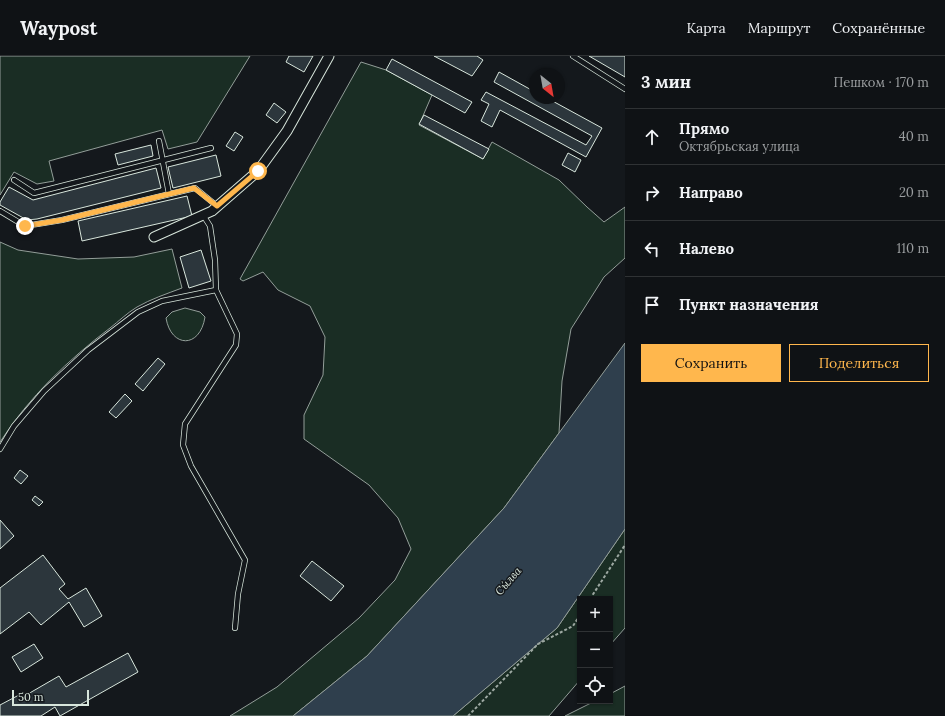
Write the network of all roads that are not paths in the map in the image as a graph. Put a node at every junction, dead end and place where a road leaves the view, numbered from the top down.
1 (329, 56) edge
2 (573, 56) edge
3 (625, 89) edge
4 (159, 141) dead end
5 (211, 148) dead end
6 (163, 160) junction
7 (14, 180) dead end
8 (170, 194) junction
9 (217, 206) junction
10 (0, 211) edge
11 (203, 215) junction
12 (154, 237) dead end
13 (216, 290) junction
14 (0, 449) edge
15 (235, 628) dead end

1 - 9 street
2 - 3 lane
4 - 6 lane
5 - 6 lane
6 - 7 lane
6 - 8 lane
8 - 9 lane
8 - 10 lane
9 - 11 street
11 - 12 street
11 - 13 lane
13 - 14 lane
13 - 15 lane

